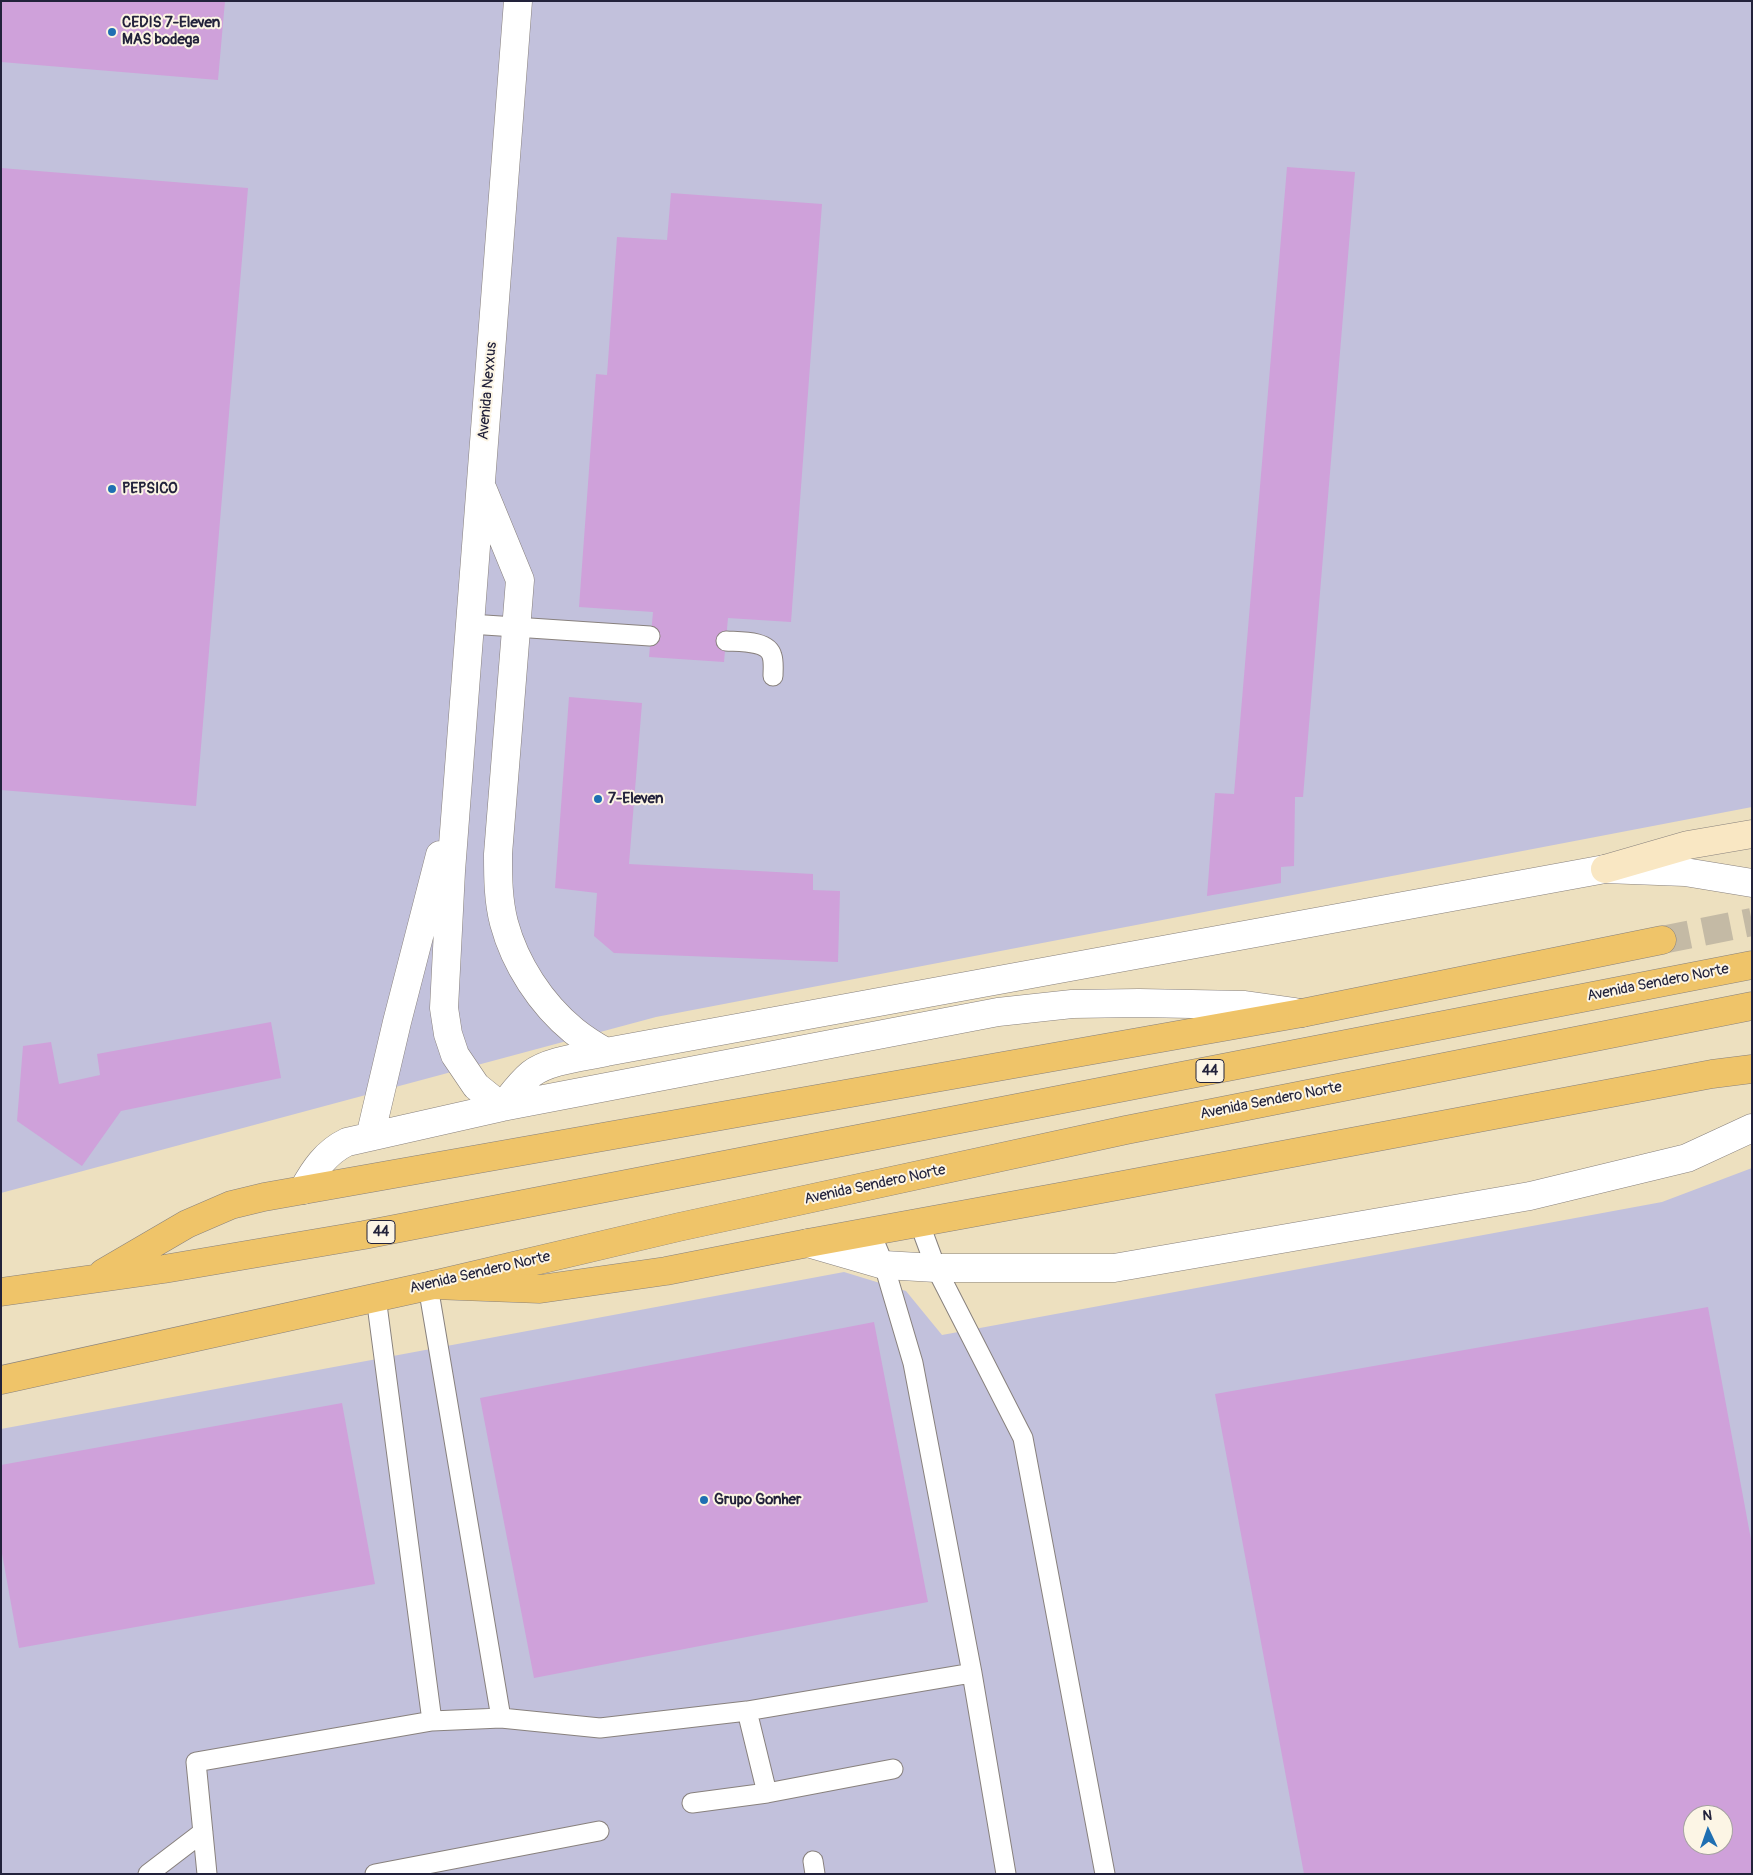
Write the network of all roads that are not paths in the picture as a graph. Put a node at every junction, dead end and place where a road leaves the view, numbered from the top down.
1 (518, 1) edge
2 (481, 486) junction
3 (470, 624) junction
4 (516, 626) junction
5 (650, 636) dead end
6 (726, 640) dead end
7 (773, 676) dead end
8 (459, 781) junction
9 (1752, 834) edge
10 (1605, 869) junction
11 (1752, 883) edge
12 (1662, 940) tunnel mouth
13 (1752, 965) edge
14 (1752, 1006) edge
15 (1302, 1013) junction
16 (606, 1052) junction
17 (1752, 1069) edge
18 (502, 1107) junction
19 (1752, 1128) edge
20 (370, 1137) junction
21 (303, 1190) junction
22 (919, 1222) junction
23 (870, 1231) junction
24 (808, 1242) junction
25 (884, 1265) junction
26 (936, 1268) junction
27 (93, 1279) junction
28 (431, 1286) junction
29 (1, 1292) edge
30 (376, 1297) junction
31 (1, 1380) edge
32 (972, 1673) junction
33 (747, 1711) junction
34 (500, 1718) junction
35 (432, 1721) junction
36 (893, 1769) dead end
37 (767, 1793) junction
38 (692, 1803) dead end
39 (599, 1831) dead end
40 (203, 1832) junction
41 (148, 1874) edge
42 (207, 1874) edge
43 (374, 1874) edge
44 (1006, 1874) edge
45 (1105, 1874) edge

1 - 2 street, Avenida Nexxus
2 - 3 street, Avenida Nexxus
2 - 4 street
3 - 4 lane
3 - 8 street, Avenida Nexxus
4 - 5 lane
4 - 16 street
6 - 7 lane
8 - 18 street
8 - 20 street
9 - 10 main road
10 - 11 street
10 - 16 street
12 - 15 main road
13 - 27 main road, Avenida Sendero Norte / 44
14 - 28 main road, Avenida Sendero Norte
15 - 18 street
15 - 21 main road
16 - 18 street
17 - 22 main road
18 - 20 street
19 - 26 street
20 - 21 street
21 - 27 main road
22 - 23 main road
22 - 26 lane
23 - 24 main road
23 - 25 lane
24 - 25 street
24 - 28 main road
25 - 26 street
25 - 32 lane
26 - 45 lane
27 - 29 main road, Avenida Sendero Norte / 44
28 - 30 main road, Avenida Sendero Norte
28 - 34 lane
30 - 31 main road, Avenida Sendero Norte
30 - 35 lane
32 - 33 lane
32 - 44 lane
33 - 34 lane
33 - 37 lane
34 - 35 lane
35 - 40 lane
36 - 37 lane
37 - 38 lane
39 - 43 lane
40 - 41 lane
40 - 42 lane

